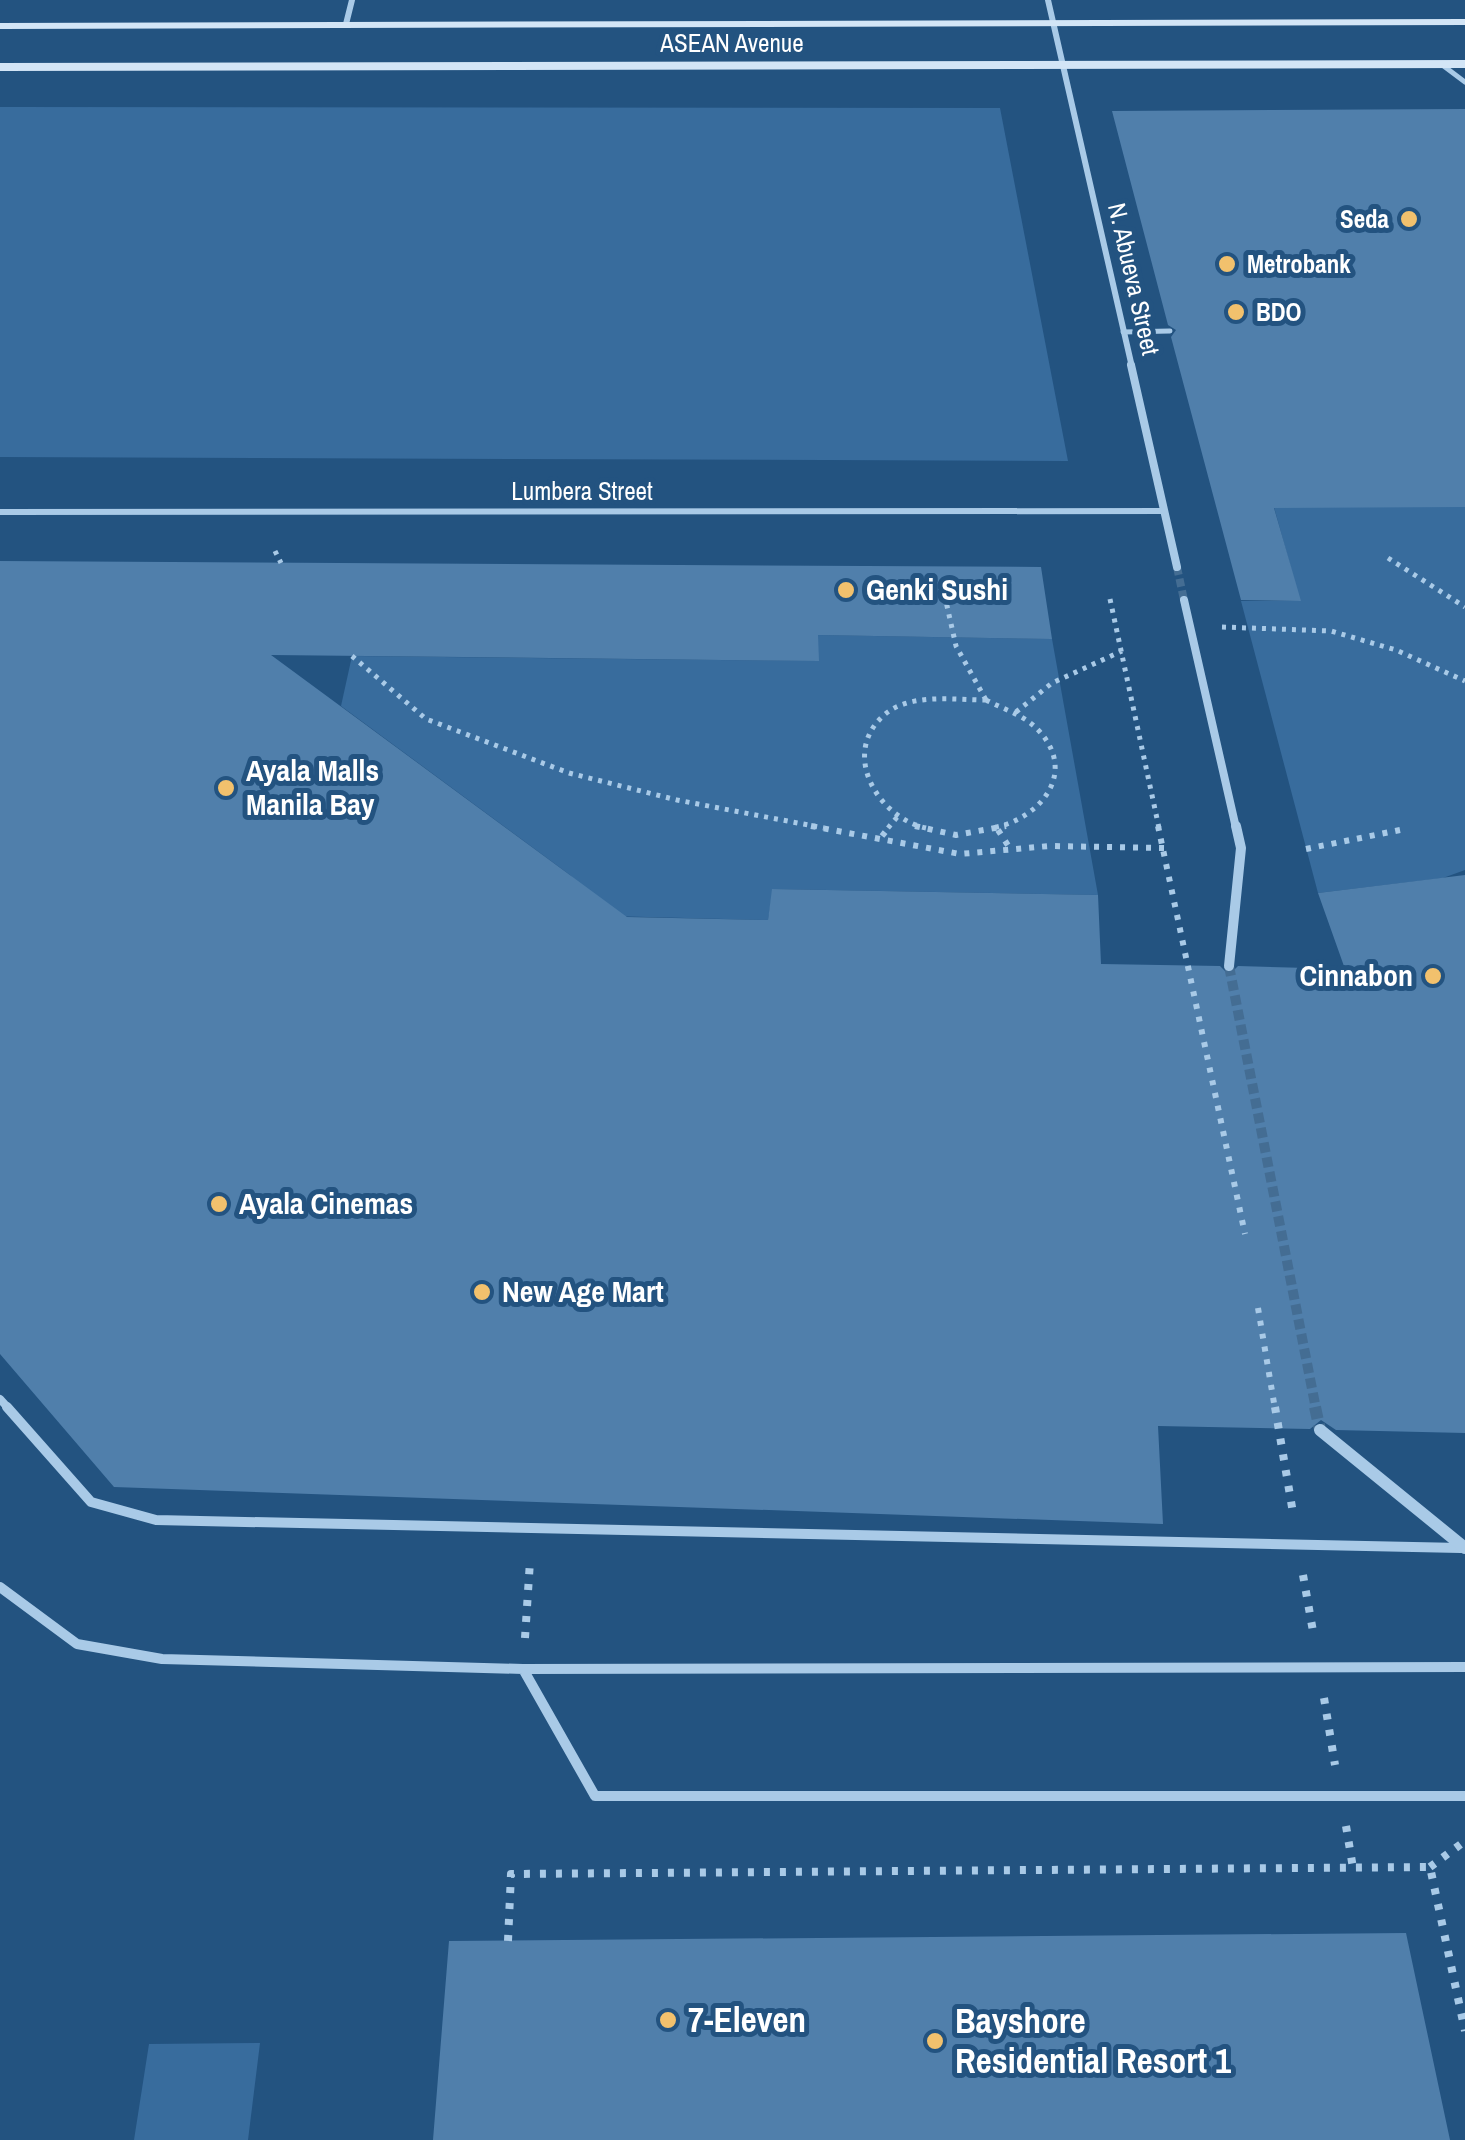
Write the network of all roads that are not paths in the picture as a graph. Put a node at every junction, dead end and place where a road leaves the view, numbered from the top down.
1 (352, 0) edge
2 (1048, 0) edge
3 (1465, 22) edge
4 (1052, 23) junction
5 (346, 24) junction
6 (0, 26) edge
7 (1441, 64) junction
8 (1465, 64) edge
9 (1061, 65) junction
10 (0, 67) edge
11 (1465, 82) edge
12 (1123, 332) junction
13 (1170, 332) dead end
14 (1164, 510) junction
15 (0, 512) edge
16 (1177, 568) tunnel mouth
17 (1184, 600) tunnel mouth
18 (1229, 966) tunnel mouth
19 (0, 1398) edge
20 (1320, 1430) tunnel mouth
21 (1465, 1548) edge
22 (0, 1587) edge
23 (1465, 1667) edge
24 (522, 1670) junction
25 (1465, 1796) edge

1 - 5 street
2 - 4 street, N. Abueva Street
3 - 4 street, ASEAN Avenue
4 - 5 street, ASEAN Avenue
4 - 9 street, N. Abueva Street
5 - 6 street, ASEAN Avenue
7 - 8 street, ASEAN Avenue
7 - 9 street, ASEAN Avenue
7 - 11 lane
9 - 10 street, ASEAN Avenue
9 - 12 street, N. Abueva Street
12 - 13 lane
12 - 14 street, N. Abueva Street
14 - 15 lane, Lumbera Street
14 - 16 street, N. Abueva Street
17 - 18 street
19 - 21 lane
20 - 21 street
22 - 24 lane
23 - 24 lane
24 - 25 lane

